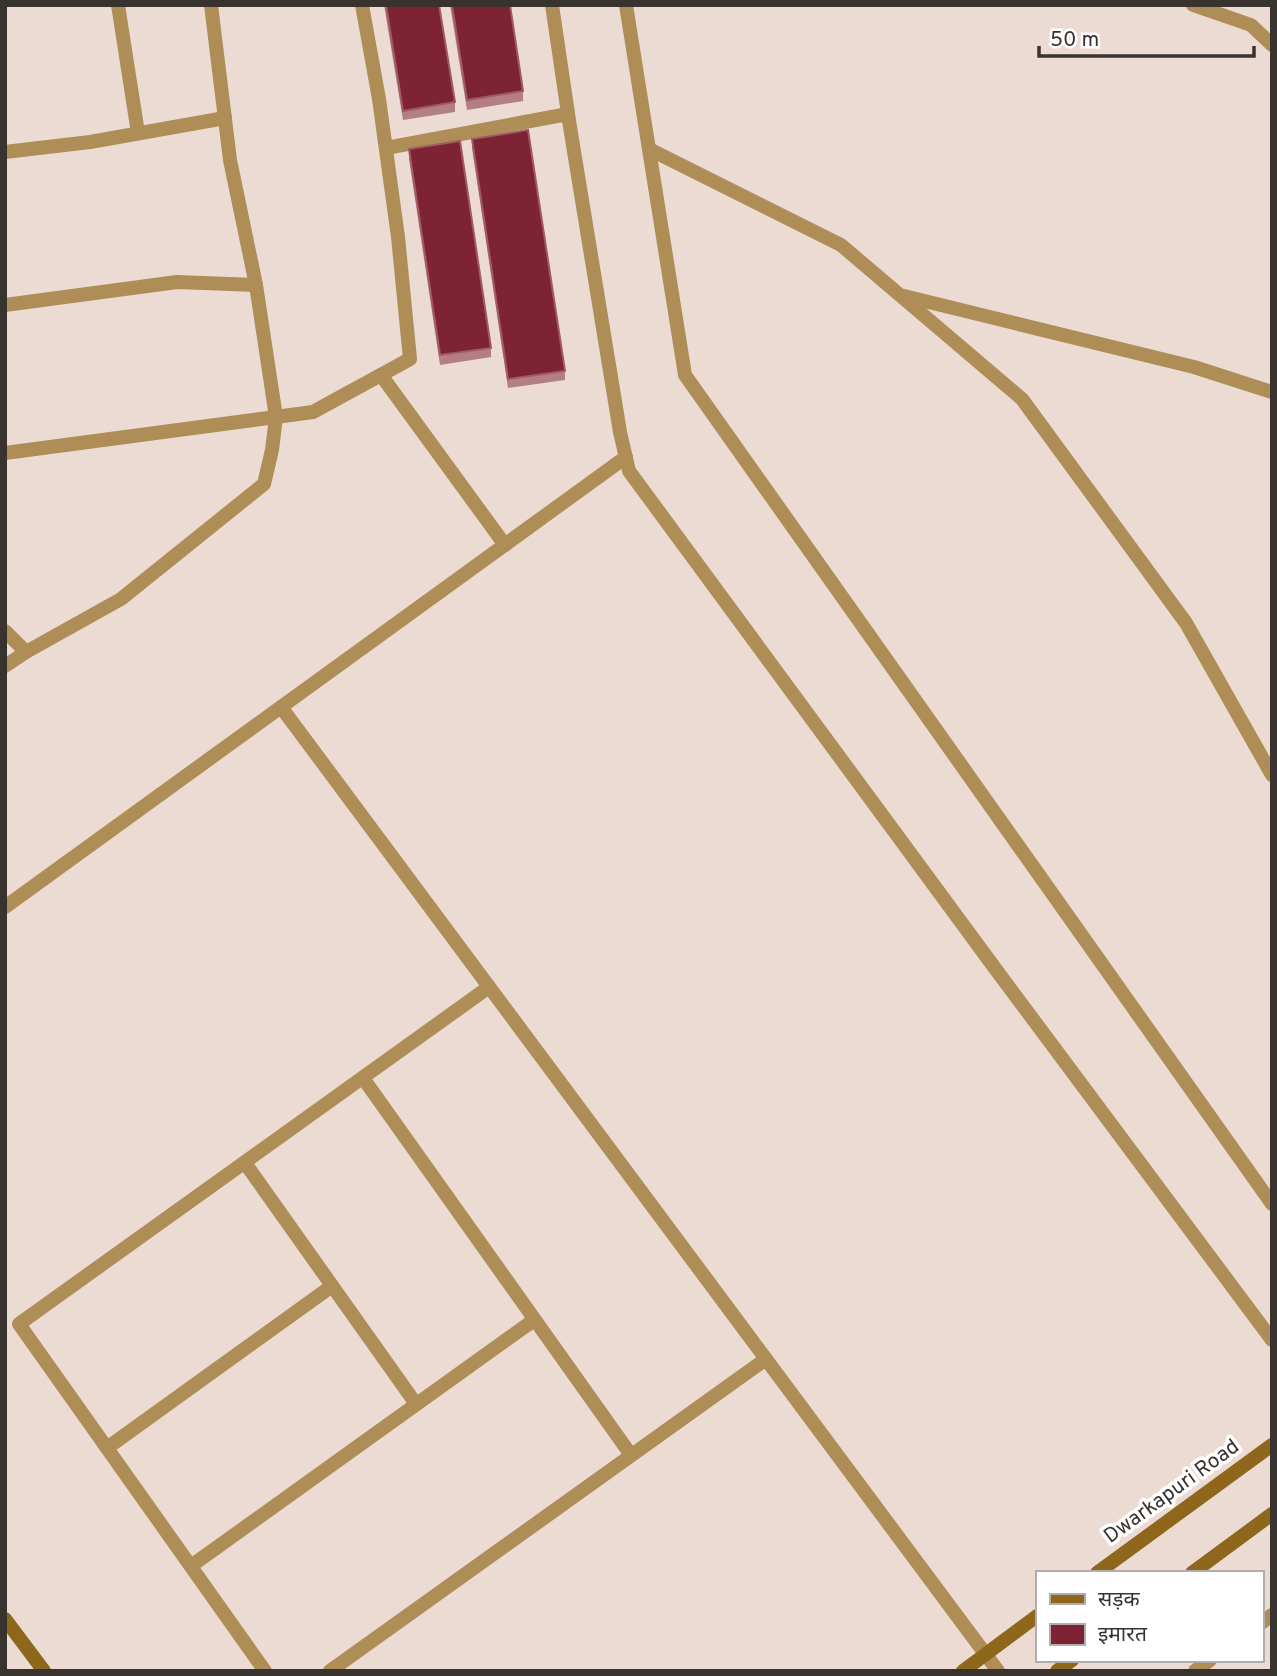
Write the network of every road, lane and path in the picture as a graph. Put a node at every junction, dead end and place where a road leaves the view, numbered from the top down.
1 (118, 5) edge
2 (211, 5) edge
3 (362, 5) edge
4 (552, 5) edge
5 (626, 5) edge
6 (1193, 5) edge
7 (1272, 45) edge
8 (568, 114) junction
9 (225, 118) junction
10 (138, 134) junction
11 (386, 148) junction
12 (649, 149) junction
13 (5, 152) edge
14 (256, 285) junction
15 (900, 295) junction
16 (5, 305) edge
17 (381, 375) junction
18 (1272, 392) edge
19 (276, 417) junction
20 (5, 453) edge
21 (626, 457) junction
22 (505, 545) junction
23 (5, 631) edge
24 (26, 652) junction
25 (5, 666) edge
26 (281, 707) junction
27 (1272, 775) edge
28 (8, 901) edge
29 (489, 987) junction
30 (363, 1078) junction
31 (245, 1163) junction
32 (1272, 1204) edge
33 (332, 1286) junction
34 (534, 1320) junction
35 (1272, 1340) edge
36 (766, 1359) junction
37 (416, 1404) junction
38 (1272, 1446) edge
39 (107, 1448) junction
40 (631, 1455) junction
41 (1272, 1514) edge
42 (191, 1566) junction
43 (1100, 1571) edge
44 (1195, 1571) edge
45 (1036, 1617) edge
46 (5, 1619) edge
47 (986, 1654) junction
48 (44, 1671) edge
49 (265, 1671) edge
50 (330, 1671) edge
51 (963, 1671) edge
52 (998, 1671) edge

1 - 10 street
2 - 9 street
3 - 11 street
4 - 8 street
5 - 12 street
6 - 7 street
8 - 11 street
8 - 21 street
9 - 10 street
9 - 14 street
10 - 13 street
11 - 17 street
12 - 15 street
12 - 32 street
14 - 16 street
14 - 19 street
15 - 18 street
15 - 27 street
17 - 19 street
17 - 22 street
19 - 20 street
19 - 24 street
21 - 22 street
21 - 35 street
22 - 26 street
23 - 24 street
24 - 25 street
26 - 28 street
26 - 29 street
29 - 30 street
29 - 36 street
30 - 31 street
30 - 34 street
31 - 33 street
31 - 39 street
33 - 37 street
33 - 39 street
34 - 37 street
34 - 40 street
36 - 40 street
36 - 47 street
37 - 42 street
38 - 43 street, Dwarkapuri Road
39 - 42 street
40 - 50 street
41 - 44 street
42 - 49 street
45 - 47 street
46 - 48 street
47 - 51 street
47 - 52 street

